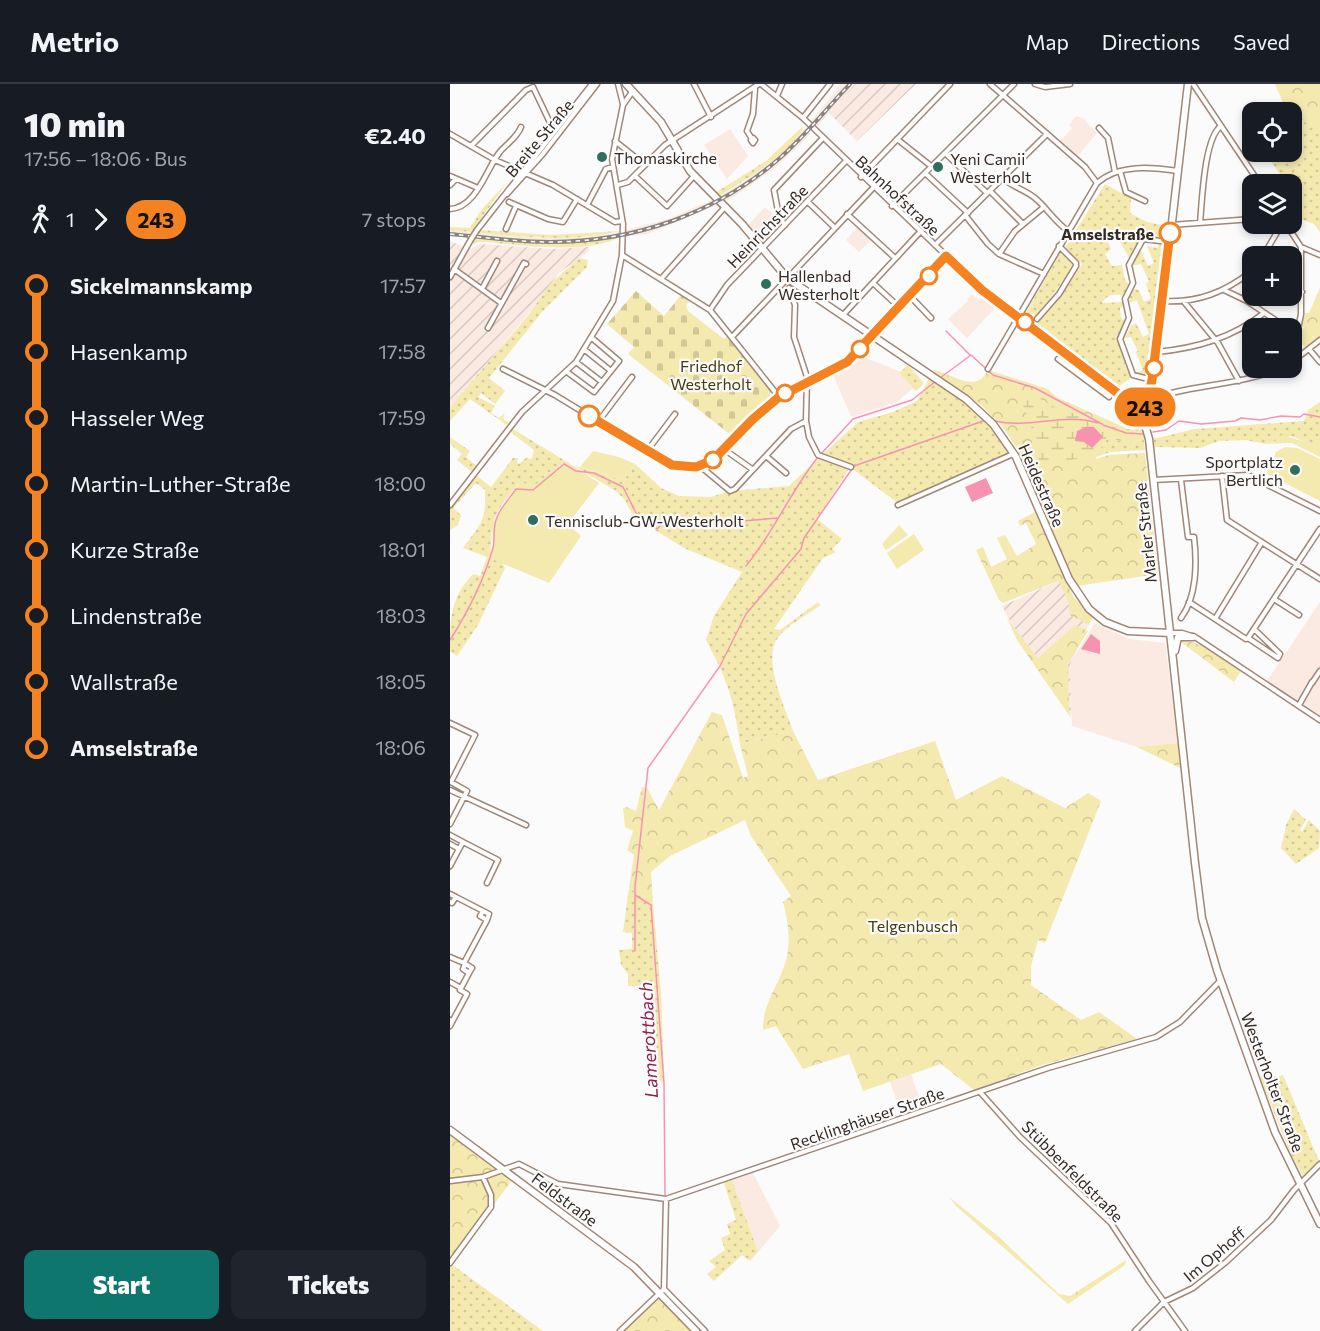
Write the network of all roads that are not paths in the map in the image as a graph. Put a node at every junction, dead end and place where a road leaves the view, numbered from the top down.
1 (592, 84) edge
2 (597, 84) edge
3 (618, 84) edge
4 (626, 84) edge
5 (694, 84) edge
6 (760, 84) edge
7 (782, 84) edge
8 (830, 84) edge
9 (950, 84) edge
10 (990, 84) edge
11 (1014, 84) edge
12 (1035, 84) edge
13 (1070, 84) edge
14 (1188, 84) edge
15 (1193, 84) edge
16 (755, 89) junction
17 (632, 91) junction
18 (1003, 95) junction
19 (777, 96) junction
20 (623, 105) junction
21 (711, 117) junction
22 (803, 118) junction
23 (1221, 126) junction
24 (521, 127) dead end
25 (1099, 128) dead end
26 (556, 133) junction
27 (450, 134) edge
28 (1047, 134) junction
29 (752, 139) dead end
30 (822, 139) junction
31 (897, 139) junction
32 (673, 140) junction
33 (615, 141) junction
34 (471, 146) junction
35 (945, 153) junction
36 (495, 160) junction
37 (845, 162) junction
38 (645, 165) junction
39 (932, 166) junction
40 (613, 167) junction
41 (1178, 171) junction
42 (524, 172) junction
43 (1118, 172) junction
44 (925, 173) junction
45 (1253, 174) edge
46 (450, 176) edge
47 (635, 176) junction
48 (694, 176) junction
49 (1094, 176) junction
50 (861, 177) junction
51 (1003, 178) junction
52 (1102, 178) junction
53 (456, 179) junction
54 (1097, 183) junction
55 (450, 184) edge
56 (618, 185) junction
57 (478, 188) junction
58 (873, 188) junction
59 (988, 192) junction
60 (577, 199) junction
61 (1145, 201) dead end
62 (509, 202) dead end
63 (808, 202) junction
64 (587, 205) junction
65 (516, 206) junction
66 (892, 206) junction
67 (725, 207) junction
68 (1044, 207) junction
69 (450, 209) edge
70 (847, 214) junction
71 (966, 214) junction
72 (1242, 220) edge
73 (622, 221) junction
74 (1200, 223) junction
75 (1023, 224) junction
76 (785, 225) junction
77 (1172, 225) junction
78 (835, 228) junction
79 (506, 229) dead end
80 (1068, 231) junction
81 (920, 232) junction
82 (1169, 242) junction
83 (934, 245) junction
84 (1059, 246) junction
85 (1302, 247) edge
86 (763, 249) junction
87 (999, 254) junction
88 (622, 255) junction
89 (1320, 255) edge
90 (946, 256) junction
91 (895, 258) junction
92 (497, 261) dead end
93 (526, 264) dead end
94 (454, 269) junction
95 (1302, 270) edge
96 (1044, 274) junction
97 (450, 277) edge
98 (787, 278) junction
99 (1242, 278) edge
100 (661, 279) junction
101 (873, 283) junction
102 (789, 288) dead end
103 (482, 289) junction
104 (1224, 290) junction
105 (1303, 292) joint
106 (910, 296) junction
107 (1163, 301) junction
108 (1185, 302) junction
109 (501, 303) junction
110 (900, 307) junction
111 (710, 310) junction
112 (1264, 313) junction
113 (843, 315) junction
114 (931, 318) dead end
115 (1018, 318) junction
116 (1272, 318) edge
117 (1300, 318) edge
118 (1037, 319) dead end
119 (488, 328) dead end
120 (873, 335) junction
121 (732, 337) junction
122 (592, 338) junction
123 (1320, 340) edge
124 (1216, 341) junction
125 (1309, 349) junction
126 (585, 350) junction
127 (1157, 352) junction
128 (1302, 354) edge
129 (1058, 358) dead end
130 (576, 362) junction
131 (1320, 362) edge
132 (1079, 364) junction
133 (503, 369) dead end
134 (988, 369) dead end
135 (1074, 370) junction
136 (611, 371) junction
137 (567, 372) junction
138 (632, 377) dead end
139 (1249, 378) edge
140 (1152, 380) junction
141 (1239, 381) junction
142 (602, 382) junction
143 (807, 382) junction
144 (555, 383) junction
145 (546, 390) junction
146 (555, 395) junction
147 (779, 397) junction
148 (1109, 397) dead end
149 (1149, 399) junction
150 (1141, 411) junction
151 (675, 414) dead end
152 (598, 422) junction
153 (806, 422) junction
154 (725, 450) junction
155 (647, 451) junction
156 (1014, 454) junction
157 (766, 456) junction
158 (700, 466) junction
159 (850, 467) dead end
160 (752, 469) junction
161 (786, 473) dead end
162 (1222, 476) junction
163 (1153, 480) junction
164 (1181, 480) junction
165 (450, 505) edge
166 (898, 505) dead end
167 (1320, 511) edge
168 (1320, 529) edge
169 (1262, 542) junction
170 (1297, 564) junction
171 (1320, 579) edge
172 (1274, 599) junction
173 (1166, 600) junction
174 (1189, 602) junction
175 (1299, 615) dead end
176 (1181, 618) dead end
177 (1215, 620) junction
178 (1254, 629) junction
179 (1141, 633) junction
180 (1170, 633) junction
181 (1193, 637) junction
182 (1247, 639) junction
183 (1173, 663) junction
184 (1320, 671) edge
185 (1299, 705) junction
186 (1320, 720) edge
187 (450, 723) edge
188 (450, 783) edge
189 (450, 790) edge
190 (464, 797) junction
191 (450, 824) edge
192 (526, 825) dead end
193 (450, 835) edge
194 (463, 842) junction
195 (450, 844) edge
196 (459, 849) junction
197 (450, 866) edge
198 (487, 883) dead end
199 (450, 894) edge
200 (456, 897) junction
201 (451, 904) edge
202 (450, 957) edge
203 (464, 964) junction
204 (1221, 980) junction
205 (450, 982) edge
206 (461, 988) junction
207 (451, 1023) edge
208 (980, 1092) junction
209 (450, 1130) edge
210 (1320, 1164) edge
211 (502, 1169) junction
212 (483, 1177) junction
213 (450, 1181) edge
214 (1299, 1184) junction
215 (666, 1199) junction
216 (1320, 1224) edge
217 (450, 1263) edge
218 (663, 1291) junction
219 (1164, 1302) junction
220 (620, 1331) edge
221 (696, 1331) edge
222 (705, 1331) edge
223 (1135, 1331) edge
224 (1185, 1331) edge

1 - 26 street, Breite Straße
2 - 26 street, Breite Straße
3 - 20 street
4 - 17 main road, Heidestraße
5 - 21 street
6 - 16 street
6 - 19 street, Bahnhofstraße
7 - 19 street
8 - 22 street
9 - 31 street
10 - 18 street
11 - 18 street
12 - 13 street
14 - 41 main road
15 - 23 street
16 - 21 street
16 - 29 street
17 - 20 street
17 - 32 main road, Heidestraße
18 - 28 street
18 - 35 street
19 - 22 street, Bahnhofstraße
20 - 33 street
21 - 32 street
22 - 30 street, Bahnhofstraße
23 - 45 street
23 - 74 street
24 - 36 street
25 - 43 street
26 - 34 street
26 - 42 street, Breite Straße
27 - 34 street
28 - 49 street
28 - 51 street
30 - 37 street, Bahnhofstraße
30 - 76 street
31 - 39 street
31 - 50 street
32 - 38 street
32 - 48 main road, Heidestraße
33 - 38 street
33 - 40 street
34 - 36 street
35 - 39 street
35 - 59 street
36 - 42 street
36 - 57 street
37 - 50 street, Bahnhofstraße
37 - 63 street, Heinrichstraße
38 - 47 street
39 - 44 street
40 - 56 street
40 - 64 street
41 - 43 street
41 - 77 main road
42 - 60 street
42 - 94 street, Breite Straße, bridge
43 - 52 street
43 - 61 street
44 - 66 street
44 - 71 street
46 - 53 street
47 - 48 street
47 - 56 street
48 - 67 main road, Heidestraße
49 - 52 street
49 - 54 street
50 - 58 street, Bahnhofstraße
51 - 59 street
51 - 68 street
52 - 54 street
53 - 55 street
53 - 57 street
54 - 80 street
56 - 73 street
57 - 69 street
58 - 66 street, Bahnhofstraße
58 - 70 street
59 - 71 street
59 - 75 street
60 - 64 street
60 - 65 street
62 - 65 street
63 - 76 street, Heinrichstraße
63 - 78 street
64 - 73 street
65 - 79 street
66 - 81 street, Bahnhofstraße
67 - 86 main road, Heidestraße
67 - 100 street
68 - 75 street
68 - 80 street
70 - 78 street
70 - 91 street
71 - 83 street
71 - 87 street
72 - 74 street
73 - 88 street
74 - 77 street
75 - 87 street
76 - 86 street, Heinrichstraße
77 - 82 main road
78 - 98 street
80 - 84 street
81 - 83 street, Bahnhofstraße
81 - 91 street
82 - 107 main road
82 - 140 street
83 - 90 street, Bahnhofstraße
84 - 96 street
84 - 118 street
85 - 89 street
86 - 98 main road, Heidestraße
86 - 111 street, Heinrichstraße
87 - 96 street
88 - 100 street
88 - 122 street
90 - 106 street
90 - 115 street, Bahnhofstraße
91 - 101 street
92 - 103 street
93 - 109 street
94 - 97 street, Breite Straße
94 - 103 street
95 - 105 street
96 - 115 street
98 - 113 main road, Heidestraße
98 - 121 street
99 - 104 street
100 - 111 street
101 - 110 street
101 - 113 street
102 - 143 street
103 - 109 street
104 - 108 street
104 - 112 street
105 - 117 street
106 - 110 street
106 - 114 street
107 - 108 street
107 - 127 main road
108 - 124 street
109 - 119 street
110 - 120 street
111 - 121 street
112 - 116 street
112 - 124 street
113 - 120 main road, Heidestraße
115 - 132 street, Bahnhofstraße
115 - 134 street
120 - 143 street
120 - 156 main road, Heidestraße
121 - 147 street
122 - 126 street
122 - 136 street
123 - 125 street
124 - 127 street
124 - 141 street
125 - 128 street
125 - 131 street
126 - 130 street
126 - 136 street
127 - 140 main road
129 - 135 street
130 - 137 street
130 - 142 street
132 - 135 street
132 - 150 street, Bahnhofstraße
133 - 145 street
135 - 148 street
136 - 142 street
137 - 142 street
137 - 144 street
138 - 152 street
139 - 141 street
140 - 149 main road
141 - 149 street
143 - 147 street
143 - 153 street
144 - 145 street
144 - 146 street
145 - 146 street
145 - 165 street
146 - 152 street
147 - 154 street
149 - 150 main road
150 - 163 main road, Marler Straße
151 - 155 street
152 - 155 street
153 - 157 street
153 - 159 street
154 - 158 street
154 - 160 street
155 - 158 street
156 - 166 street
156 - 179 main road, Heidestraße
157 - 160 street
157 - 161 street
158 - 160 street
162 - 164 street
162 - 167 street
162 - 169 street
163 - 164 street
163 - 173 main road, Marler Straße
164 - 174 street
168 - 170 street
169 - 170 street
169 - 177 street
170 - 171 street
170 - 172 street
172 - 175 street
172 - 178 street
173 - 179 main road
173 - 180 main road, Marler Straße
174 - 176 street
174 - 177 street
177 - 182 street
178 - 182 street
178 - 182 street
179 - 180 main road, Heidestraße
180 - 181 street
180 - 183 main road, Marler Straße
181 - 183 main road
181 - 185 street
183 - 204 main road, Marler Straße
184 - 185 street
185 - 186 street
187 - 188 street
188 - 190 street
189 - 190 street
190 - 191 street
190 - 192 street
193 - 194 street
194 - 196 street
194 - 198 street
195 - 196 street
196 - 197 street
199 - 200 street
200 - 201 street
200 - 203 street
202 - 203 street
203 - 206 street
204 - 208 street, Recklinghäuser Straße
204 - 214 main road, Westerholter Straße
205 - 206 street
206 - 207 street
208 - 215 street, Recklinghäuser Straße
208 - 219 street, Stübbenfeldstraße
209 - 211 main road, Feldstraße
210 - 214 street, Im Ophoff
211 - 212 street
211 - 215 street, Recklinghäuser Straße
211 - 218 main road, Feldstraße
212 - 213 street
212 - 217 street
214 - 216 main road, Westerholter Straße
214 - 219 street, Im Ophoff
215 - 218 street
218 - 220 street
218 - 221 main road
218 - 222 street, Feldstraße
219 - 223 street, Im Ophoff
219 - 224 street, Stübbenfeldstraße

